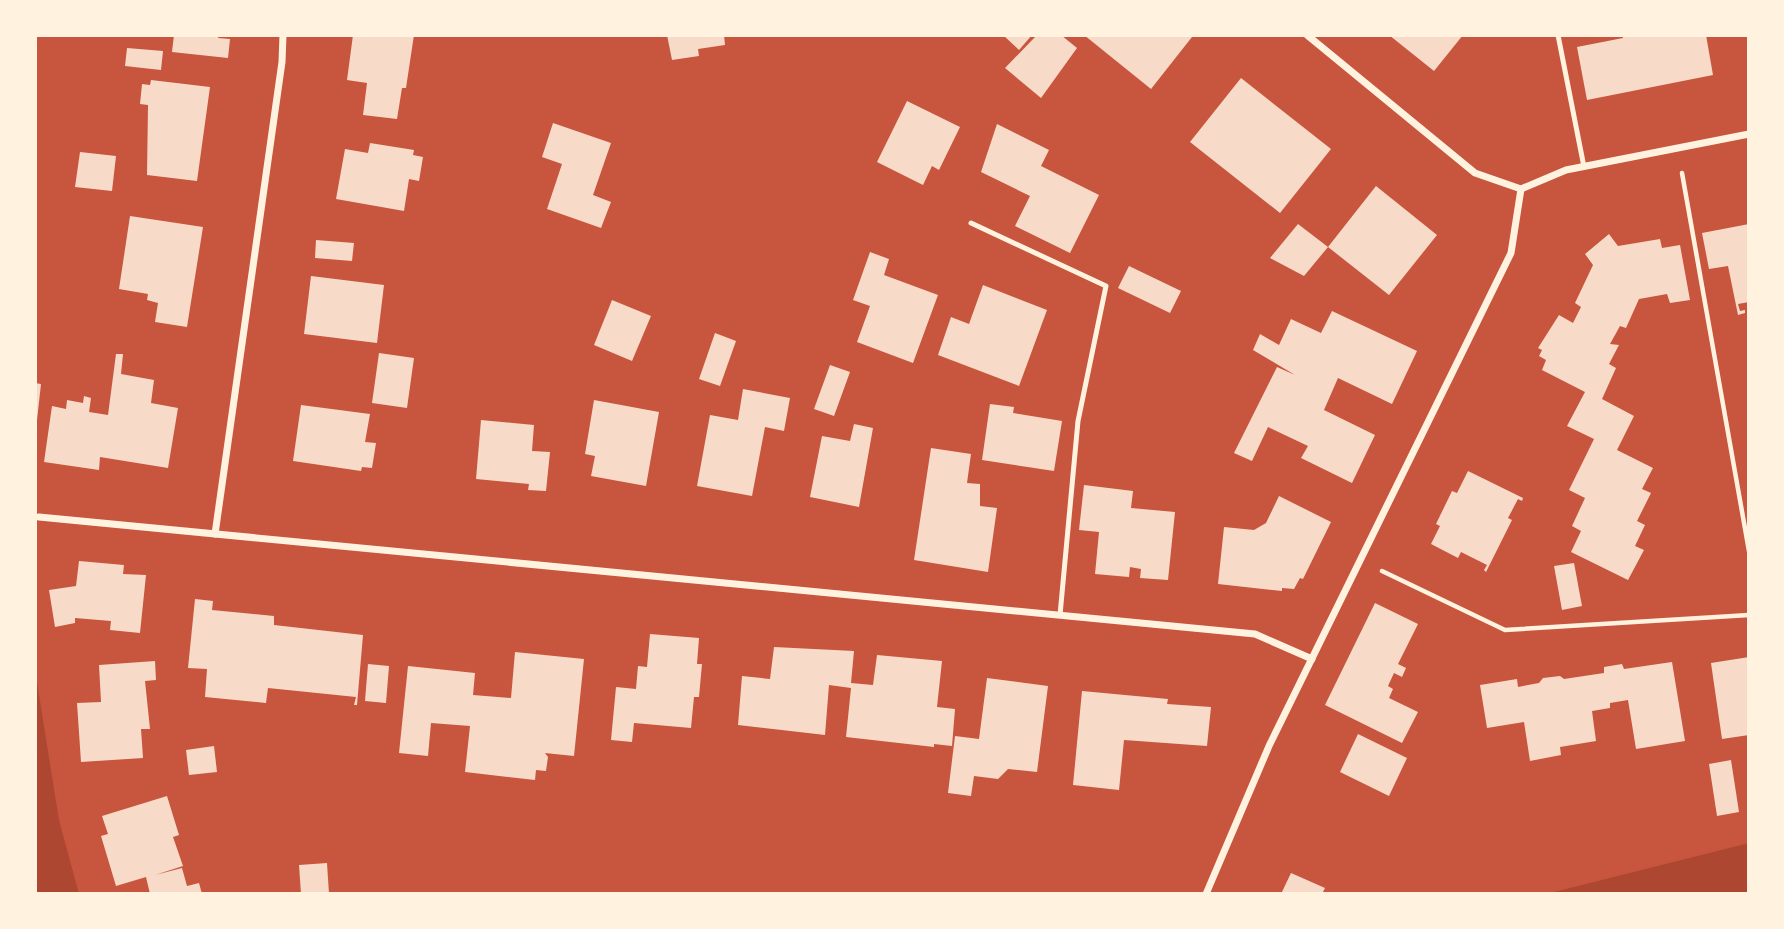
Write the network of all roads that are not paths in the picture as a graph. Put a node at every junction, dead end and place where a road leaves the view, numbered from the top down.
1 (283, 35) edge
2 (1307, 35) edge
3 (1558, 35) edge
4 (1749, 134) edge
5 (1584, 167) junction
6 (1521, 189) junction
7 (971, 223) dead end
8 (38, 516) dead end
9 (215, 534) junction
10 (1060, 615) junction
11 (1312, 659) junction
12 (1206, 894) edge

1 - 9 street
2 - 6 street
3 - 5 lane
4 - 5 street
5 - 6 street
6 - 11 street
7 - 10 lane
8 - 9 street
9 - 10 street
10 - 11 street
11 - 12 street

